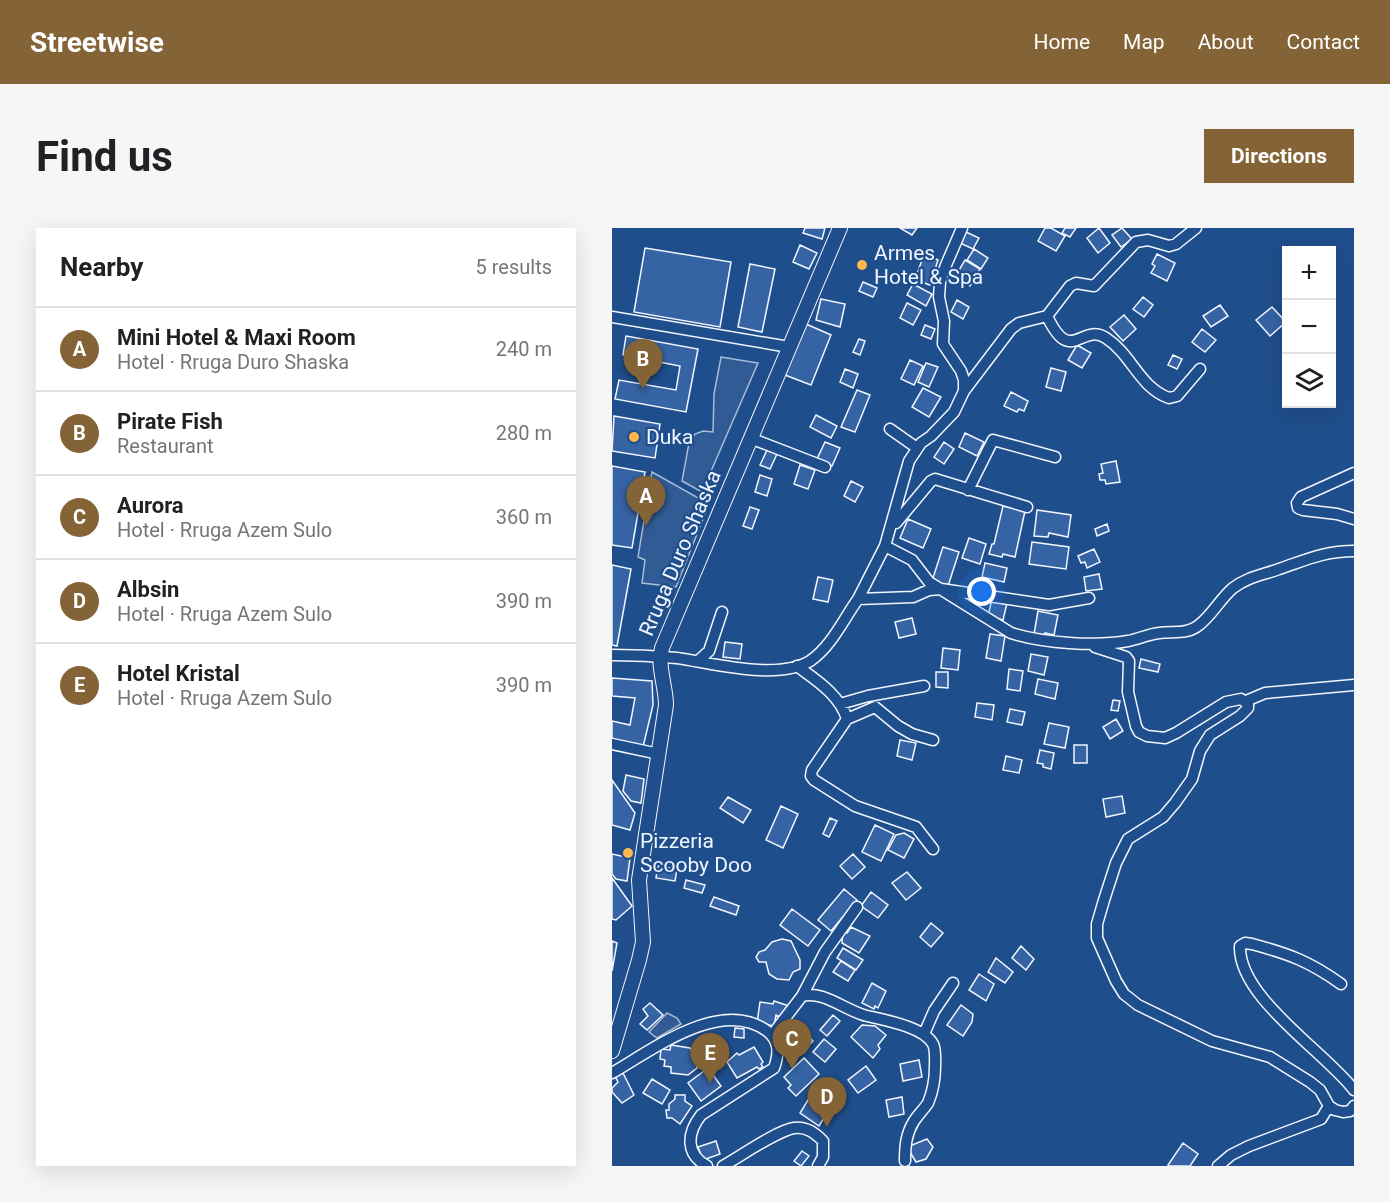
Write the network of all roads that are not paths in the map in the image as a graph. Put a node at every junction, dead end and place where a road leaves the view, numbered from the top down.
1 (840, 228) edge
2 (962, 228) edge
3 (1196, 228) edge
4 (1047, 316) junction
5 (612, 317) edge
6 (789, 346) junction
7 (1200, 369) dead end
8 (964, 391) junction
9 (890, 429) dead end
10 (750, 438) junction
11 (917, 448) junction
12 (1055, 457) dead end
13 (825, 467) dead end
14 (1354, 473) edge
15 (968, 490) junction
16 (1027, 507) dead end
17 (1354, 519) edge
18 (892, 528) junction
19 (885, 546) junction
20 (1354, 551) edge
21 (941, 589) junction
22 (1089, 598) dead end
23 (858, 599) junction
24 (722, 612) dead end
25 (1089, 645) junction
26 (612, 655) edge
27 (660, 657) junction
28 (698, 661) junction
29 (797, 666) junction
30 (1354, 685) edge
31 (924, 686) dead end
32 (1246, 701) junction
33 (840, 704) junction
34 (847, 719) junction
35 (933, 740) dead end
36 (612, 744) edge
37 (659, 754) junction
38 (933, 849) dead end
39 (857, 906) dead end
40 (953, 983) dead end
41 (1341, 984) dead end
42 (802, 996) junction
43 (924, 1034) junction
44 (772, 1035) junction
45 (612, 1051) edge
46 (612, 1073) edge
47 (1354, 1090) edge
48 (1329, 1106) junction
49 (1354, 1106) edge
50 (905, 1161) dead end
51 (706, 1166) edge
52 (723, 1166) edge
53 (818, 1166) edge
54 (1218, 1166) edge

1 - 6 main road, Rruga Duro Shaska
2 - 8 street
3 - 4 street
4 - 7 street
4 - 8 street
5 - 6 street
6 - 10 main road, Rruga Duro Shaska
8 - 11 street
9 - 11 street
10 - 13 street
10 - 27 main road, Rruga Duro Shaska
11 - 18 street
12 - 15 street
14 - 17 street
15 - 16 street
15 - 18 street
18 - 19 street
19 - 21 street
19 - 23 street
20 - 25 street
21 - 22 street
21 - 23 street
21 - 25 street
23 - 29 street
24 - 28 street
25 - 32 street
26 - 27 street
27 - 28 street
27 - 37 main road, Rruga Duro Shaska
28 - 29 street
29 - 33 street
30 - 32 street
31 - 33 street
32 - 48 street
33 - 34 street
34 - 35 street
34 - 38 street
36 - 37 street
37 - 45 main road, Rruga Duro Shaska
39 - 42 street
40 - 43 street
41 - 47 street
42 - 43 street
42 - 44 street
43 - 50 street
44 - 46 street
44 - 51 street
48 - 49 street
48 - 54 street
52 - 53 street

